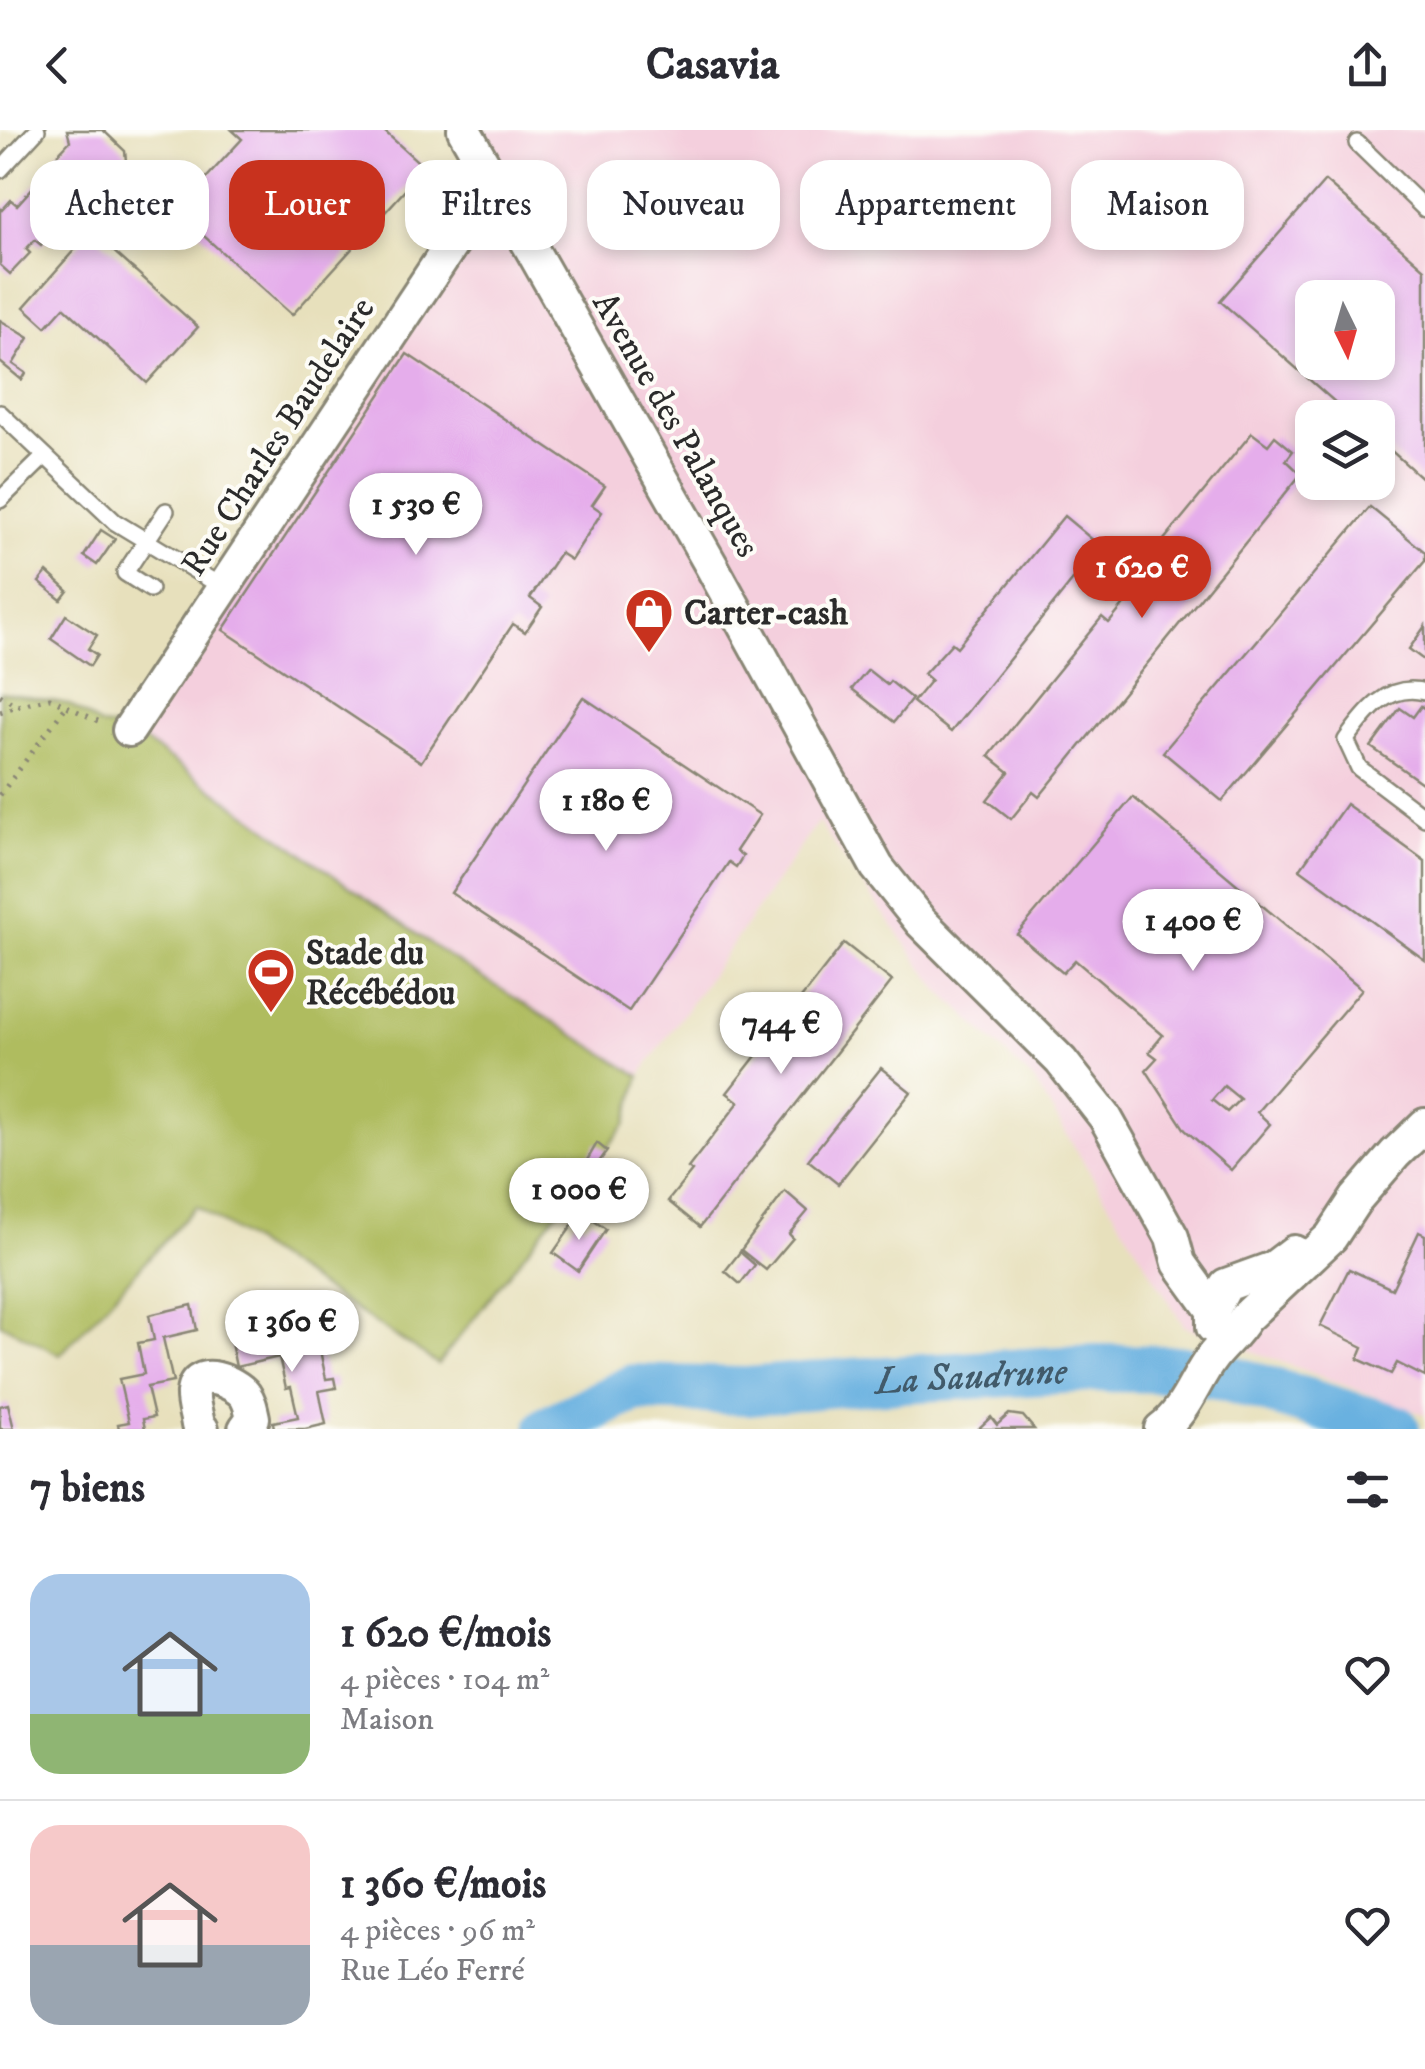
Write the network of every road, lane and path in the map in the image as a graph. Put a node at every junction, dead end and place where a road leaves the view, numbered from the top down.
1 (37, 130) edge
2 (464, 130) edge
3 (1356, 144) dead end
4 (481, 160) edge
5 (0, 170) edge
6 (1425, 209) edge
7 (447, 250) edge
8 (533, 250) edge
9 (0, 414) edge
10 (45, 456) junction
11 (0, 500) edge
12 (166, 510) dead end
13 (146, 541) junction
14 (224, 588) junction
15 (150, 589) dead end
16 (1425, 692) edge
17 (0, 694) edge
18 (68, 704) junction
19 (17, 706) junction
20 (0, 712) edge
21 (129, 730) joint
22 (0, 795) edge
23 (1425, 818) edge
24 (1425, 1125) edge
25 (1228, 1305) junction
26 (202, 1429) edge
27 (245, 1429) edge
28 (1161, 1429) edge

1 - 5 lane
2 - 4 street, Avenue des Palanques
3 - 6 lane
7 - 14 street, Rue Charles Baudelaire
8 - 25 street, Avenue des Palanques
9 - 10 lane
10 - 11 lane
10 - 13 lane
12 - 13 lane
13 - 14 lane
13 - 15 lane
14 - 21 street, Rue Charles Baudelaire
16 - 23 lane
17 - 19 path
18 - 19 path
18 - 21 path
18 - 22 path
19 - 20 path
24 - 25 street
25 - 28 street
26 - 27 street

